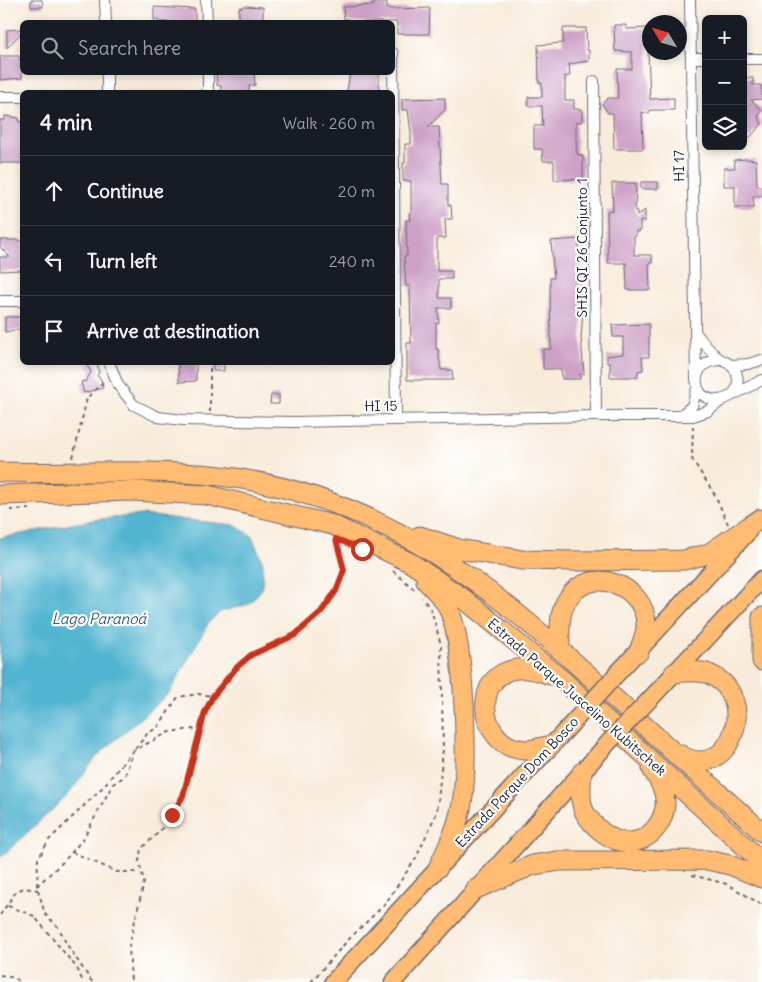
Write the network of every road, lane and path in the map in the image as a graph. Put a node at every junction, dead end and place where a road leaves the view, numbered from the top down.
1 (106, 0) edge
2 (206, 0) edge
3 (690, 0) edge
4 (106, 20) edge
5 (207, 20) edge
6 (691, 58) junction
7 (702, 58) edge
8 (747, 59) edge
9 (762, 59) edge
10 (107, 75) edge
11 (208, 75) edge
12 (393, 75) edge
13 (594, 81) dead end
14 (107, 90) edge
15 (208, 90) edge
16 (393, 90) edge
17 (0, 97) edge
18 (20, 97) edge
19 (395, 297) edge
20 (0, 301) edge
21 (20, 301) edge
22 (695, 332) junction
23 (721, 360) junction
24 (762, 360) edge
25 (111, 365) edge
26 (210, 365) edge
27 (731, 365) junction
28 (762, 380) edge
29 (696, 384) junction
30 (118, 386) junction
31 (726, 399) junction
32 (210, 415) dead end
33 (681, 415) junction
34 (596, 416) junction
35 (693, 416) junction
36 (396, 419) junction
37 (0, 472) edge
38 (56, 474) junction
39 (4, 502) edge
40 (35, 509) dead end
41 (761, 518) edge
42 (402, 534) junction
43 (733, 539) junction
44 (345, 542) dead end
45 (411, 562) junction
46 (391, 569) dead end
47 (762, 579) edge
48 (762, 617) edge
49 (560, 649) junction
50 (639, 652) junction
51 (762, 661) edge
52 (674, 673) junction
53 (560, 678) junction
54 (213, 696) junction
55 (200, 736) junction
56 (551, 745) junction
57 (665, 745) junction
58 (133, 751) junction
59 (645, 757) junction
60 (582, 772) junction
61 (762, 832) edge
62 (72, 852) junction
63 (762, 862) edge
64 (438, 868) junction
65 (140, 872) junction
66 (689, 874) dead end
67 (762, 878) edge
68 (37, 886) junction
69 (38, 890) junction
70 (476, 890) junction
71 (762, 905) edge
72 (8, 906) junction
73 (0, 915) edge
74 (0, 974) edge
75 (20, 982) edge
76 (83, 982) edge
77 (92, 982) edge
78 (131, 982) edge
79 (311, 982) edge
80 (333, 982) edge
81 (393, 982) edge

1 - 4 street
2 - 5 street
3 - 6 street, HI 17
6 - 7 street
6 - 22 street, HI 17
8 - 9 street
10 - 14 street
11 - 15 street
12 - 16 street
13 - 34 street, SHIS QI 26 Conjunto 1
17 - 18 street
19 - 36 street
20 - 21 street
22 - 23 street
22 - 29 street, HI 17
23 - 27 street
23 - 29 street
24 - 27 street
25 - 30 street, HI 15
26 - 32 path
27 - 31 street
28 - 31 street
29 - 31 street
29 - 33 street
30 - 36 street, HI 15
30 - 38 path
31 - 35 street
33 - 34 street, HI 15
33 - 35 street, HI 15
34 - 36 street, HI 15
35 - 43 path
37 - 38 highway, Estrada Parque Juscelino Kubitschek
38 - 42 highway, Estrada Parque Juscelino Kubitschek
39 - 40 path
39 - 45 highway, Estrada Parque Juscelino Kubitschek
41 - 43 highway
41 - 50 main road, Estrada Parque Dom Bosco
42 - 43 highway
42 - 49 highway, Estrada Parque Juscelino Kubitschek
44 - 54 path
45 - 53 highway, Estrada Parque Juscelino Kubitschek
45 - 64 highway
46 - 79 path
47 - 52 main road
48 - 51 highway
49 - 50 highway
49 - 57 highway, Estrada Parque Juscelino Kubitschek
50 - 56 main road, Estrada Parque Dom Bosco, bridge
52 - 57 highway
52 - 60 main road, bridge
53 - 56 highway
53 - 59 highway, Estrada Parque Juscelino Kubitschek
54 - 55 path
54 - 58 path
55 - 58 path
55 - 65 path
56 - 64 main road, Estrada Parque Dom Bosco
57 - 61 highway, Estrada Parque Juscelino Kubitschek
58 - 62 path
58 - 68 path
59 - 60 highway
59 - 63 highway, Estrada Parque Juscelino Kubitschek
60 - 70 main road
62 - 65 path
62 - 68 path
64 - 80 main road, Estrada Parque Dom Bosco
65 - 78 path
66 - 71 path
67 - 70 highway
68 - 69 path
69 - 72 path
69 - 77 path
70 - 81 main road
72 - 73 path
72 - 76 path
74 - 75 path

